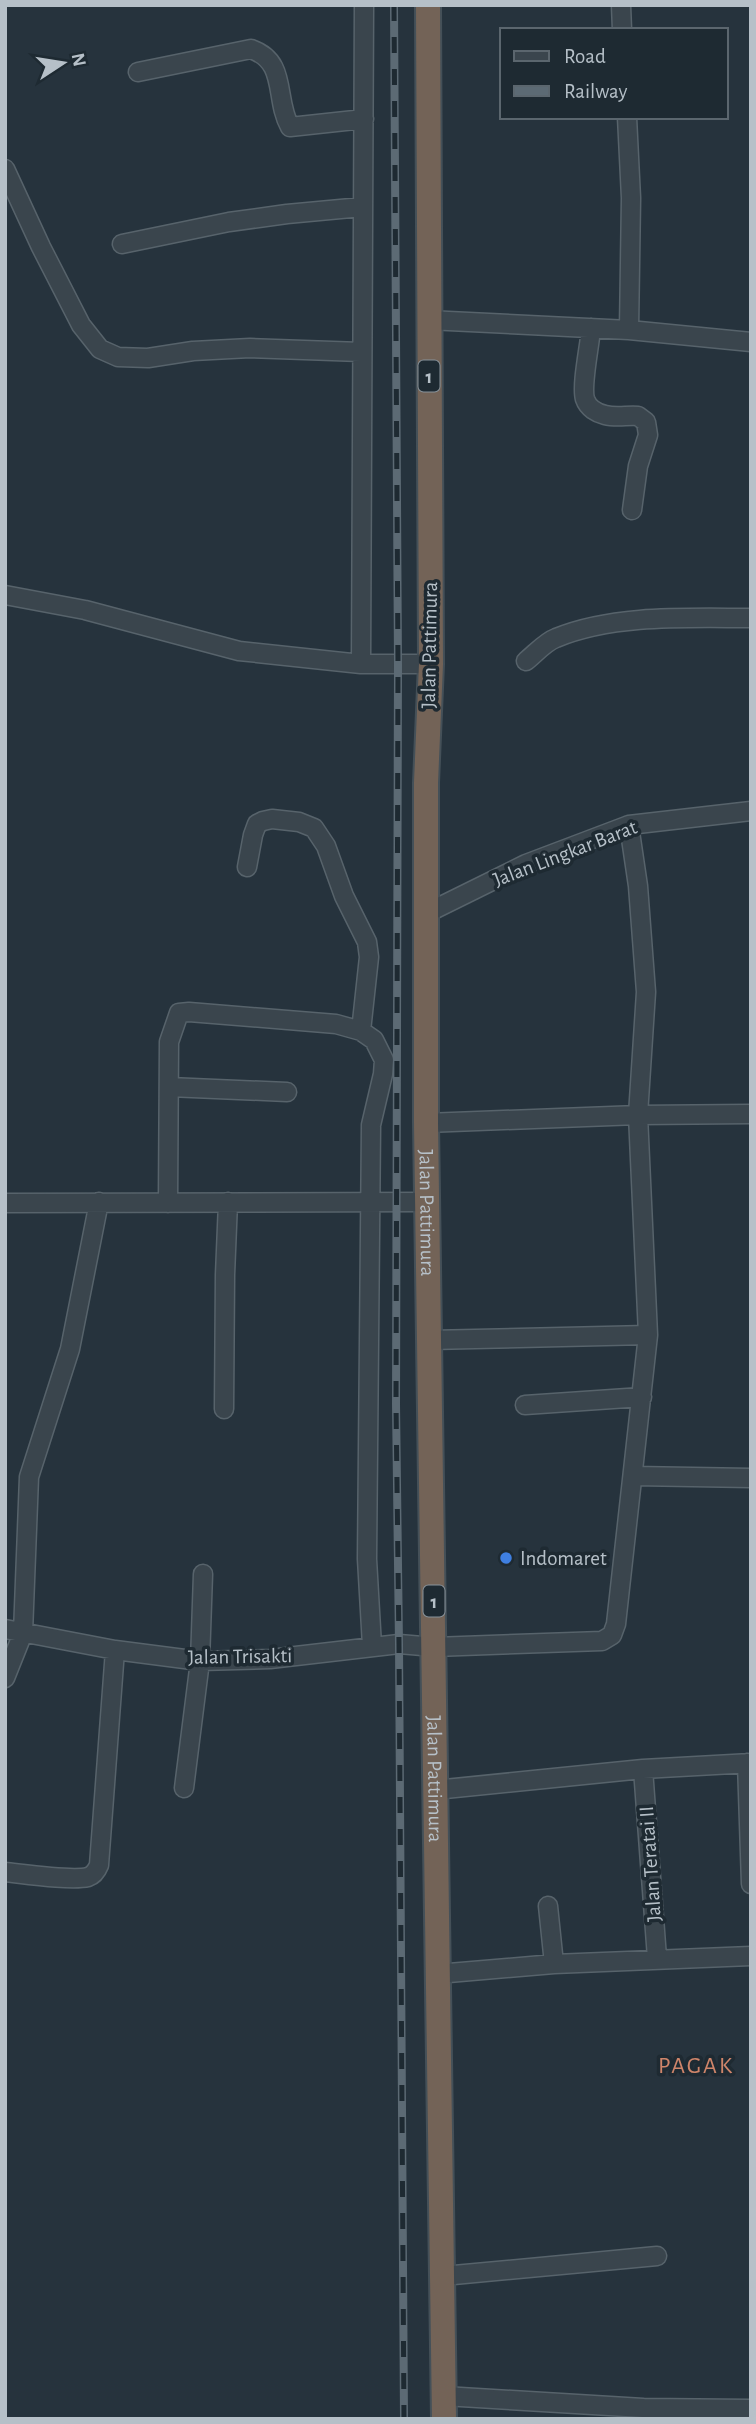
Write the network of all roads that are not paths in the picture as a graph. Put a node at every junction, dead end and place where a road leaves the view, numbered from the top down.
1 (364, 5) edge
2 (428, 5) edge
3 (621, 5) edge
4 (622, 28) edge
5 (138, 72) dead end
6 (365, 119) junction
7 (627, 119) edge
8 (5, 169) edge
9 (362, 207) junction
10 (122, 244) dead end
11 (428, 320) junction
12 (592, 328) junction
13 (629, 330) junction
14 (751, 342) edge
15 (361, 352) junction
16 (632, 510) dead end
17 (5, 595) edge
18 (751, 618) edge
19 (526, 661) dead end
20 (361, 664) junction
21 (430, 664) junction
22 (751, 811) edge
23 (629, 825) junction
24 (247, 867) dead end
25 (427, 913) junction
26 (362, 1031) junction
27 (169, 1087) junction
28 (287, 1091) dead end
29 (751, 1114) edge
30 (638, 1115) junction
31 (426, 1123) junction
32 (370, 1201) junction
33 (99, 1202) junction
34 (228, 1202) junction
35 (427, 1202) junction
36 (5, 1203) edge
37 (168, 1203) junction
38 (648, 1335) junction
39 (429, 1340) junction
40 (642, 1397) junction
41 (525, 1405) dead end
42 (224, 1409) dead end
43 (634, 1476) junction
44 (751, 1478) edge
45 (203, 1574) dead end
46 (14, 1631) edge
47 (372, 1646) junction
48 (435, 1647) junction
49 (115, 1650) junction
50 (200, 1661) junction
51 (5, 1678) edge
52 (749, 1763) edge
53 (643, 1769) junction
54 (184, 1788) dead end
55 (435, 1790) junction
56 (5, 1872) edge
57 (751, 1884) edge
58 (548, 1906) dead end
59 (751, 1956) edge
60 (657, 1958) junction
61 (554, 1964) junction
62 (436, 1974) junction
63 (657, 2256) dead end
64 (443, 2276) junction
65 (444, 2407) edge
66 (751, 2409) edge
67 (647, 2414) edge

1 - 6 street
2 - 11 highway, Jalan Pattimura / 1
3 - 4 street
5 - 6 street
6 - 9 street
7 - 13 street
8 - 15 street
9 - 10 street
9 - 15 street
11 - 12 street
11 - 21 highway, Jalan Pattimura / 1
12 - 13 street
12 - 16 street
13 - 14 street
15 - 20 street
17 - 20 street
18 - 19 street
20 - 21 street
21 - 25 highway, Jalan Pattimura / 1
22 - 23 street, Jalan Lingkar Barat
23 - 25 street, Jalan Lingkar Barat
23 - 30 street
24 - 26 street
25 - 31 highway, Jalan Pattimura / 1
26 - 27 street
26 - 32 street
27 - 28 street
27 - 37 street
29 - 30 street
30 - 31 street
30 - 38 street
31 - 35 highway, Jalan Pattimura / 1
32 - 34 street
32 - 35 street
32 - 47 street
33 - 36 street
33 - 37 street
33 - 46 street
34 - 37 street
34 - 42 street
35 - 39 highway, Jalan Pattimura / 1
38 - 39 street
38 - 40 street
39 - 48 highway, Jalan Pattimura / 1
40 - 41 street
40 - 43 street
43 - 44 street
43 - 48 street, Jalan Trisakti
45 - 50 street
46 - 49 street, Jalan Trisakti
46 - 51 street
47 - 48 street, Jalan Trisakti
47 - 50 street, Jalan Trisakti
48 - 55 highway, Jalan Pattimura / 1
49 - 50 street, Jalan Trisakti
49 - 56 street
50 - 54 street
52 - 53 street
52 - 57 street
53 - 55 street
53 - 60 street, Jalan Teratai II
55 - 62 highway, Jalan Pattimura / 1
58 - 61 street
59 - 60 street
60 - 61 street
61 - 62 street
62 - 64 highway, Jalan Pattimura / 1
63 - 64 street
64 - 65 highway, Jalan Pattimura / 1
65 - 67 street
66 - 67 street

